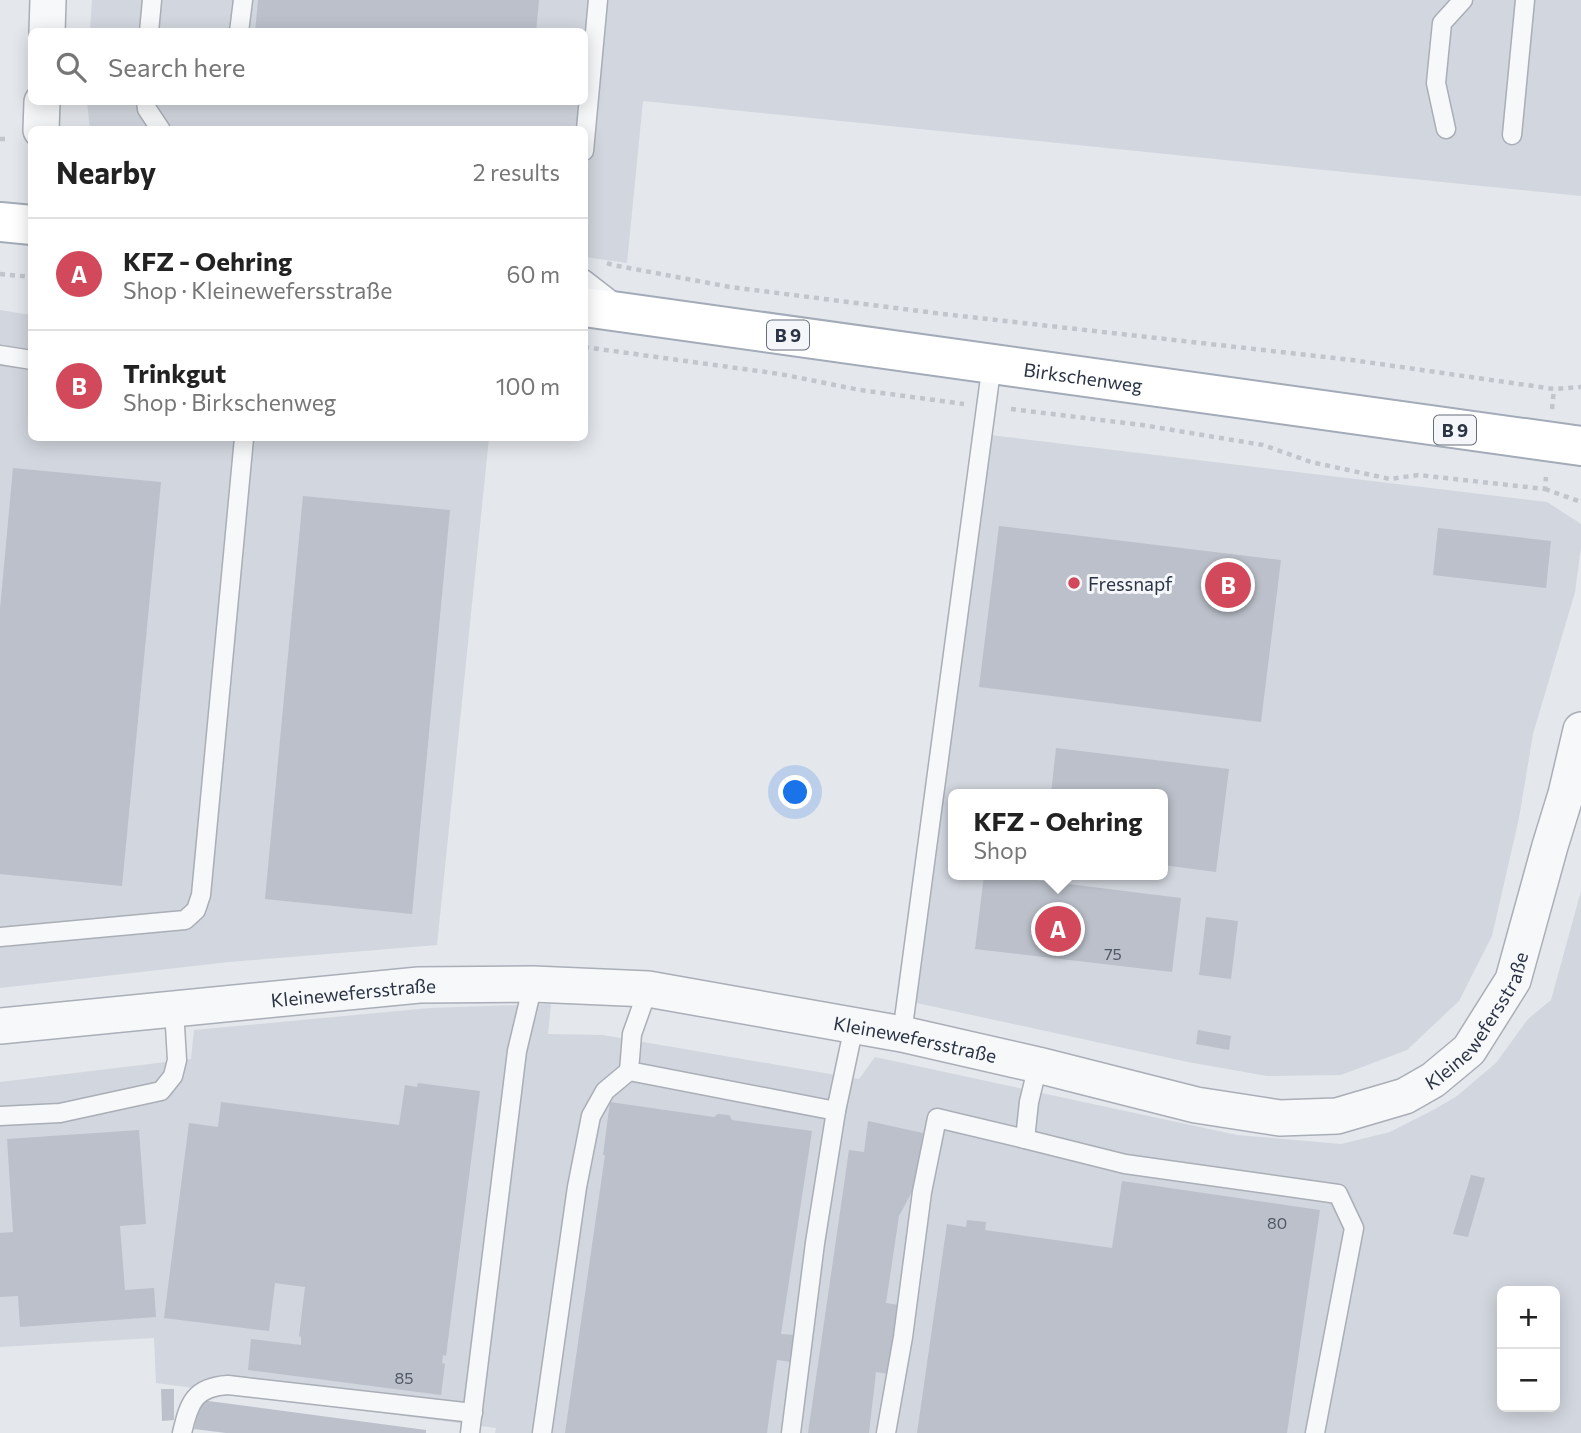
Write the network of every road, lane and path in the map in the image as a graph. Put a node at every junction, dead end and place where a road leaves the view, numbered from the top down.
1 (48, 0) edge
2 (152, 0) edge
3 (243, 0) edge
4 (598, 0) edge
5 (1463, 0) edge
6 (1525, 0) edge
7 (47, 28) edge
8 (149, 28) edge
9 (240, 28) edge
10 (42, 105) edge
11 (146, 105) edge
12 (41, 126) edge
13 (158, 126) edge
14 (586, 126) edge
15 (1446, 128) dead end
16 (1512, 135) dead end
17 (0, 222) edge
18 (28, 225) edge
19 (603, 260) dead end
20 (0, 274) edge
21 (28, 277) edge
22 (588, 282) edge
23 (588, 308) edge
24 (629, 314) junction
25 (588, 348) edge
26 (0, 355) edge
27 (28, 359) edge
28 (992, 363) junction
29 (1581, 387) edge
30 (1554, 389) junction
31 (987, 407) junction
32 (244, 441) edge
33 (1565, 445) edge
34 (1545, 489) junction
35 (1581, 502) edge
36 (1581, 730) edge
37 (0, 937) edge
38 (533, 984) junction
39 (648, 989) junction
40 (174, 1009) junction
41 (0, 1026) edge
42 (854, 1026) junction
43 (902, 1034) junction
44 (1038, 1066) junction
45 (629, 1071) junction
46 (836, 1111) junction
47 (0, 1116) edge
48 (1025, 1139) junction
49 (473, 1413) junction
50 (182, 1433) edge
51 (470, 1433) edge
52 (542, 1433) edge
53 (790, 1433) edge
54 (886, 1433) edge
55 (1315, 1433) edge

1 - 7 street
2 - 8 lane
3 - 9 lane
4 - 14 lane
5 - 15 lane
6 - 16 lane
10 - 12 street
11 - 13 lane
17 - 18 main road
19 - 30 path
20 - 21 path
22 - 24 lane
23 - 24 main road, Birkschenweg / B 9
24 - 28 main road, Birkschenweg / B 9
25 - 31 path
26 - 27 lane
28 - 31 lane
28 - 33 main road, Birkschenweg / B 9
29 - 30 path
30 - 33 path
31 - 34 path
31 - 43 lane
32 - 37 lane
33 - 34 path
34 - 35 path
36 - 44 street, Kleinewefersstraße
38 - 39 street, Kleinewefersstraße
38 - 40 street, Kleinewefersstraße
38 - 49 lane
39 - 42 street, Kleinewefersstraße
39 - 45 lane
40 - 41 street, Kleinewefersstraße
40 - 47 lane
42 - 43 street, Kleinewefersstraße
42 - 46 lane
43 - 44 street, Kleinewefersstraße
44 - 48 lane
45 - 46 lane
45 - 52 lane
46 - 53 lane
48 - 54 lane
48 - 55 lane
49 - 50 lane
49 - 51 lane

